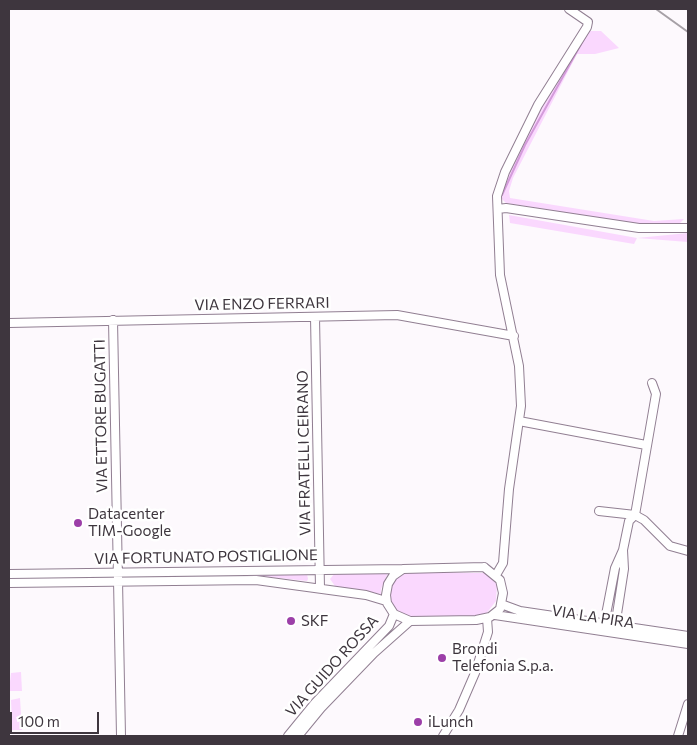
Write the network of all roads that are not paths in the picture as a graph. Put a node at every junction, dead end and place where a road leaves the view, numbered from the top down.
1 (569, 9) edge
2 (498, 209) junction
3 (688, 228) edge
4 (315, 317) junction
5 (113, 320) junction
6 (9, 323) edge
7 (514, 336) junction
8 (652, 383) dead end
9 (519, 421) junction
10 (646, 445) junction
11 (599, 511) dead end
12 (635, 515) junction
13 (623, 550) junction
14 (688, 551) edge
15 (403, 568) junction
16 (320, 569) junction
17 (240, 570) junction
18 (117, 572) junction
19 (9, 574) edge
20 (496, 575) junction
21 (240, 580) junction
22 (118, 582) junction
23 (9, 584) edge
24 (320, 588) junction
25 (611, 588) junction
26 (621, 590) junction
27 (386, 601) junction
28 (501, 604) junction
29 (394, 614) junction
30 (491, 616) junction
31 (410, 621) junction
32 (604, 625) junction
33 (615, 627) junction
34 (688, 636) edge
35 (688, 644) edge
36 (688, 704) edge
37 (121, 736) edge
38 (288, 736) edge
39 (298, 736) edge
40 (443, 736) edge
41 (678, 736) edge

1 - 2 street
2 - 3 street
2 - 7 street
4 - 5 street, VIA ENZO FERRARI
4 - 7 street, VIA ENZO FERRARI
4 - 16 street, VIA FRATELLI CEIRANO
5 - 6 street, VIA ENZO FERRARI
5 - 18 street, VIA ETTORE BUGATTI
7 - 9 street
8 - 10 street
9 - 10 street
9 - 20 street
10 - 12 street
11 - 12 street
12 - 13 street
12 - 14 street
13 - 25 street
13 - 26 street
15 - 16 street, VIA FORTUNATO POSTIGLIONE
15 - 20 street, VIA FORTUNATO POSTIGLIONE
15 - 27 street
16 - 17 street, VIA FORTUNATO POSTIGLIONE
16 - 24 street, VIA FRATELLI CEIRANO
17 - 18 street, VIA FORTUNATO POSTIGLIONE
17 - 21 street
18 - 19 street, VIA FORTUNATO POSTIGLIONE
18 - 22 street, VIA ETTORE BUGATTI
20 - 28 street
21 - 22 street, VIA FORTUNATO POSTIGLIONE
21 - 24 street, VIA FORTUNATO POSTIGLIONE
22 - 23 street, VIA FORTUNATO POSTIGLIONE
22 - 37 street, VIA ETTORE BUGATTI
24 - 27 street, VIA FORTUNATO POSTIGLIONE
25 - 26 street
25 - 32 street
26 - 33 street
27 - 29 street
28 - 30 street
28 - 32 street, VIA LA PIRA
29 - 31 street
29 - 38 street, VIA GUIDO ROSSA
30 - 31 street, VIA LA PIRA
30 - 35 street, VIA LA PIRA
30 - 40 street
31 - 39 street, VIA GUIDO ROSSA
32 - 33 street, VIA LA PIRA
33 - 34 street, VIA LA PIRA
36 - 41 street

